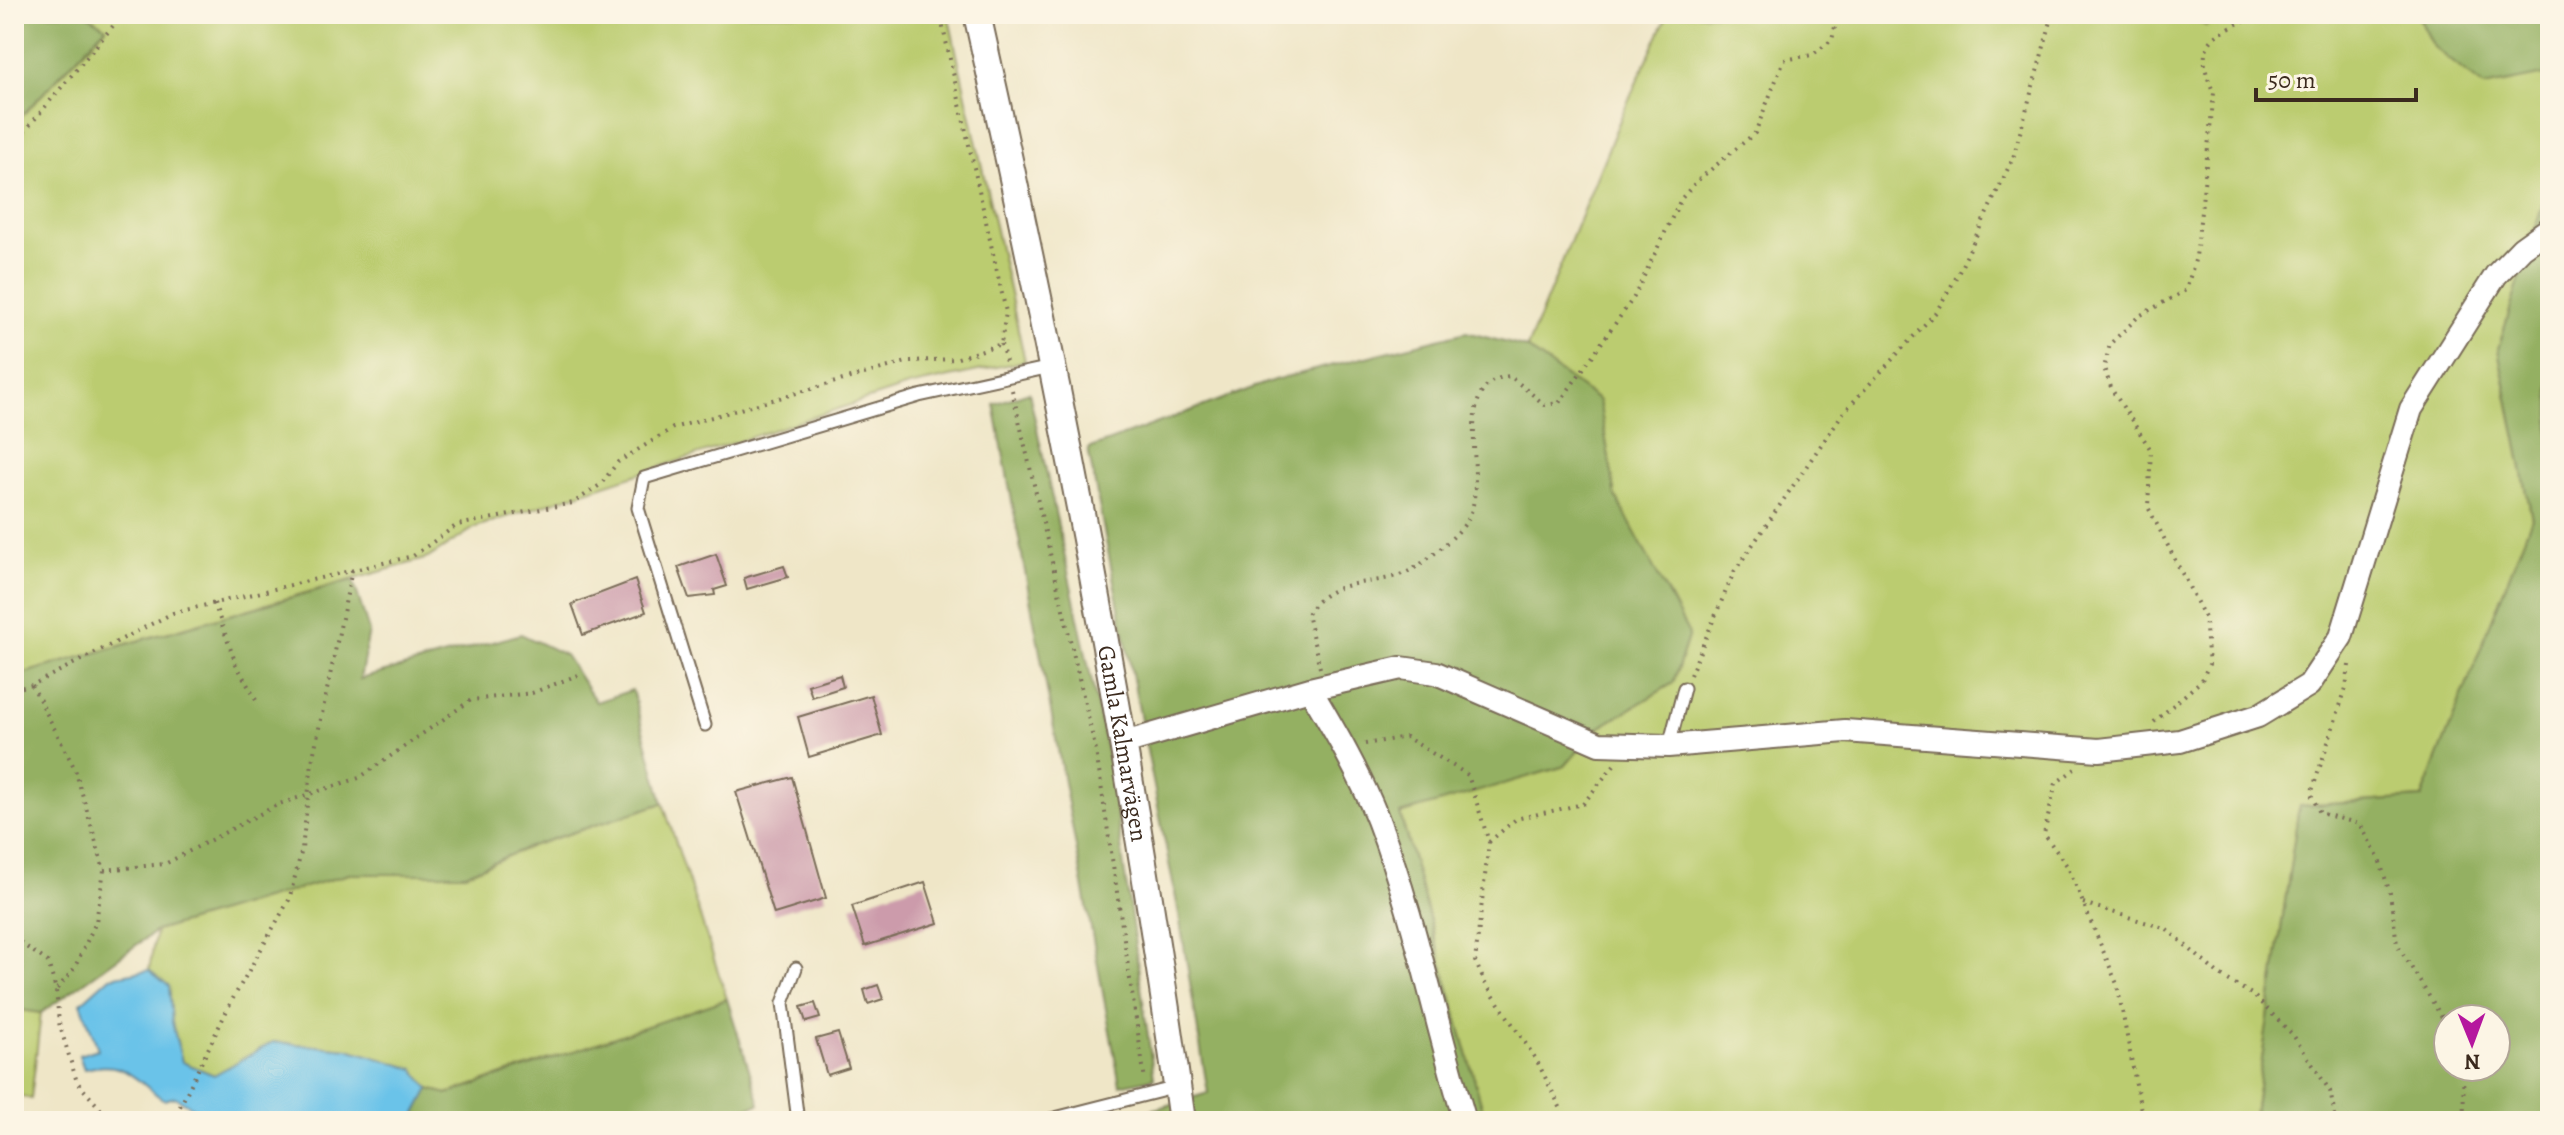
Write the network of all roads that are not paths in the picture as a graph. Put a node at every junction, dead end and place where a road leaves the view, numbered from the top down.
1 (977, 14) edge
2 (2550, 228) edge
3 (1051, 367) junction
4 (1318, 687) junction
5 (1684, 688) road end
6 (705, 725) dead end
7 (1124, 743) junction
8 (1668, 746) junction
9 (796, 968) dead end
10 (1177, 1087) junction
11 (798, 1121) edge
12 (1043, 1121) edge
13 (1182, 1121) edge
14 (1465, 1121) edge

1 - 3 street, Gamla Kalmarvägen
2 - 8 street
3 - 6 lane
3 - 7 street, Gamla Kalmarvägen
4 - 7 street
4 - 8 street
4 - 14 street
5 - 8 lane
7 - 10 street, Gamla Kalmarvägen
9 - 11 lane
10 - 12 lane
10 - 13 street, Gamla Kalmarvägen

